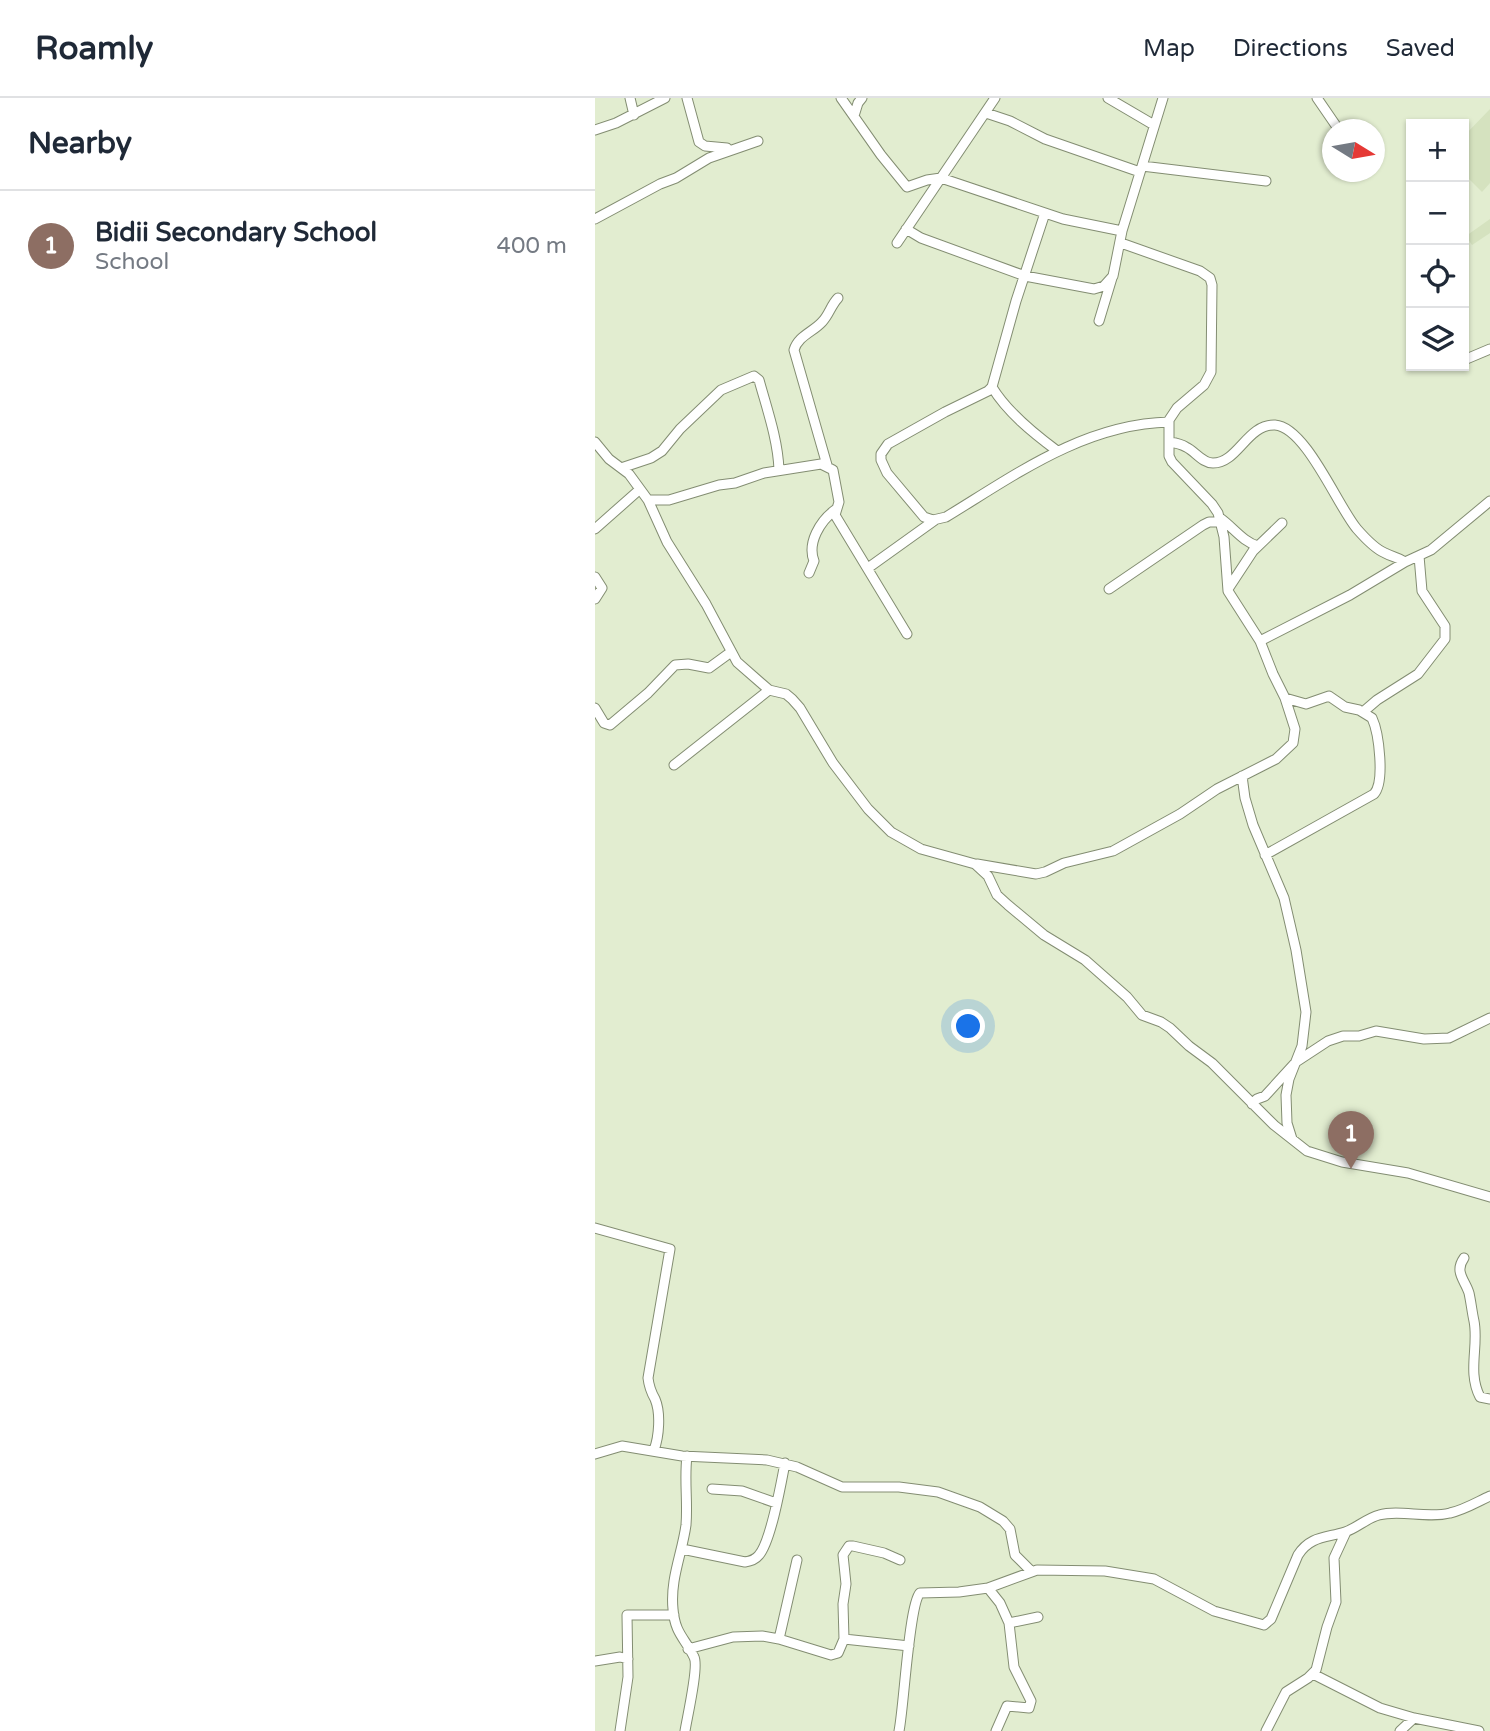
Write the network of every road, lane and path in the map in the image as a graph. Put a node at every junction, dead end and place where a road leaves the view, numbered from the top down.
1 (630, 98) edge
2 (665, 98) edge
3 (687, 98) edge
4 (841, 98) edge
5 (862, 98) edge
6 (995, 98) edge
7 (1108, 98) edge
8 (1163, 98) edge
9 (1317, 98) edge
10 (986, 113) junction
11 (634, 115) junction
12 (854, 116) junction
13 (1331, 119) edge
14 (1154, 125) junction
15 (595, 130) edge
16 (758, 141) dead end
17 (732, 149) junction
18 (1141, 169) junction
19 (941, 178) junction
20 (1266, 181) dead end
21 (1045, 213) junction
22 (595, 219) edge
23 (906, 229) junction
24 (1122, 231) junction
25 (897, 243) dead end
26 (1121, 243) junction
27 (1025, 276) junction
28 (1113, 276) junction
29 (838, 298) dead end
30 (1099, 321) dead end
31 (1490, 349) edge
32 (1469, 358) edge
33 (992, 387) junction
34 (1169, 422) junction
35 (595, 442) edge
36 (1170, 442) junction
37 (1056, 450) junction
38 (827, 465) junction
39 (621, 468) junction
40 (779, 470) junction
41 (639, 490) junction
42 (648, 500) junction
43 (1490, 500) edge
44 (835, 510) junction
45 (935, 520) junction
46 (1221, 520) junction
47 (1282, 523) dead end
48 (595, 529) edge
49 (1258, 547) junction
50 (1419, 556) junction
51 (1405, 562) junction
52 (868, 568) junction
53 (809, 573) dead end
54 (595, 577) edge
55 (1109, 589) dead end
56 (1228, 589) junction
57 (595, 599) edge
58 (907, 634) dead end
59 (1260, 641) junction
60 (731, 652) junction
61 (769, 690) junction
62 (1285, 698) junction
63 (595, 708) edge
64 (1363, 712) junction
65 (674, 765) dead end
66 (1242, 776) junction
67 (1265, 855) junction
68 (975, 864) junction
69 (1490, 1018) edge
70 (1296, 1062) junction
71 (1252, 1104) junction
72 (1292, 1139) junction
73 (1490, 1197) edge
74 (595, 1228) edge
75 (1464, 1258) dead end
76 (1490, 1399) edge
77 (654, 1450) junction
78 (595, 1454) edge
79 (687, 1456) junction
80 (785, 1463) junction
81 (712, 1489) dead end
82 (1490, 1496) edge
83 (776, 1503) junction
84 (1346, 1532) junction
85 (681, 1549) junction
86 (797, 1560) dead end
87 (900, 1560) dead end
88 (1031, 1571) junction
89 (988, 1588) junction
90 (674, 1615) junction
91 (1038, 1618) dead end
92 (1009, 1623) junction
93 (779, 1639) junction
94 (844, 1639) junction
95 (909, 1646) junction
96 (688, 1649) junction
97 (628, 1659) junction
98 (595, 1661) edge
99 (1313, 1674) junction
100 (1414, 1718) junction
101 (902, 1730) edge
102 (620, 1731) edge
103 (685, 1731) edge
104 (996, 1731) edge
105 (1266, 1731) edge
106 (1400, 1731) edge
107 (1479, 1731) edge

1 - 11 street
2 - 11 street
3 - 17 street
4 - 12 street
5 - 12 street
6 - 10 street
7 - 14 street
8 - 14 street
9 - 13 street
10 - 18 street
10 - 19 street
11 - 15 street
12 - 19 street
14 - 18 street
16 - 17 street
17 - 22 street
18 - 20 street
18 - 24 street
19 - 21 street
19 - 23 street
21 - 24 street
21 - 27 street
23 - 25 street
23 - 27 street
24 - 26 street
26 - 28 street
26 - 34 street
27 - 28 street
27 - 33 street
28 - 30 street
29 - 38 street
31 - 32 street
33 - 37 street
33 - 45 street
34 - 36 street
34 - 37 street
35 - 39 street
36 - 46 street
36 - 51 street
37 - 45 street
38 - 40 street
38 - 44 street
39 - 40 street
39 - 41 street
40 - 42 street
41 - 42 street
41 - 48 street
42 - 60 street
43 - 50 street
44 - 52 street
44 - 53 street
45 - 52 street
46 - 49 street
46 - 55 street
46 - 56 street
47 - 49 street
49 - 56 street
50 - 51 street
50 - 64 street
51 - 59 street
52 - 58 street
54 - 57 street
56 - 59 street
59 - 62 street
60 - 61 street
60 - 63 street
61 - 65 street
61 - 68 street
62 - 64 street
62 - 66 street
64 - 67 street
66 - 67 street
66 - 68 street
67 - 70 street
68 - 71 street
69 - 70 street
70 - 71 street
70 - 72 street
71 - 72 street
72 - 73 street
74 - 77 street
75 - 76 street
77 - 78 street
77 - 79 street
79 - 80 street
79 - 85 street
80 - 83 street
80 - 88 street
81 - 83 street
82 - 84 street
83 - 85 street
84 - 88 street
84 - 99 street
85 - 90 street
86 - 93 street
87 - 94 street
88 - 89 street
89 - 92 street
89 - 95 street
90 - 96 street
90 - 97 street
91 - 92 street
92 - 104 street
93 - 94 street
93 - 96 street
94 - 95 street
95 - 101 street
96 - 103 street
97 - 98 street
97 - 102 street
99 - 100 street
99 - 105 street
100 - 106 street
100 - 107 street

